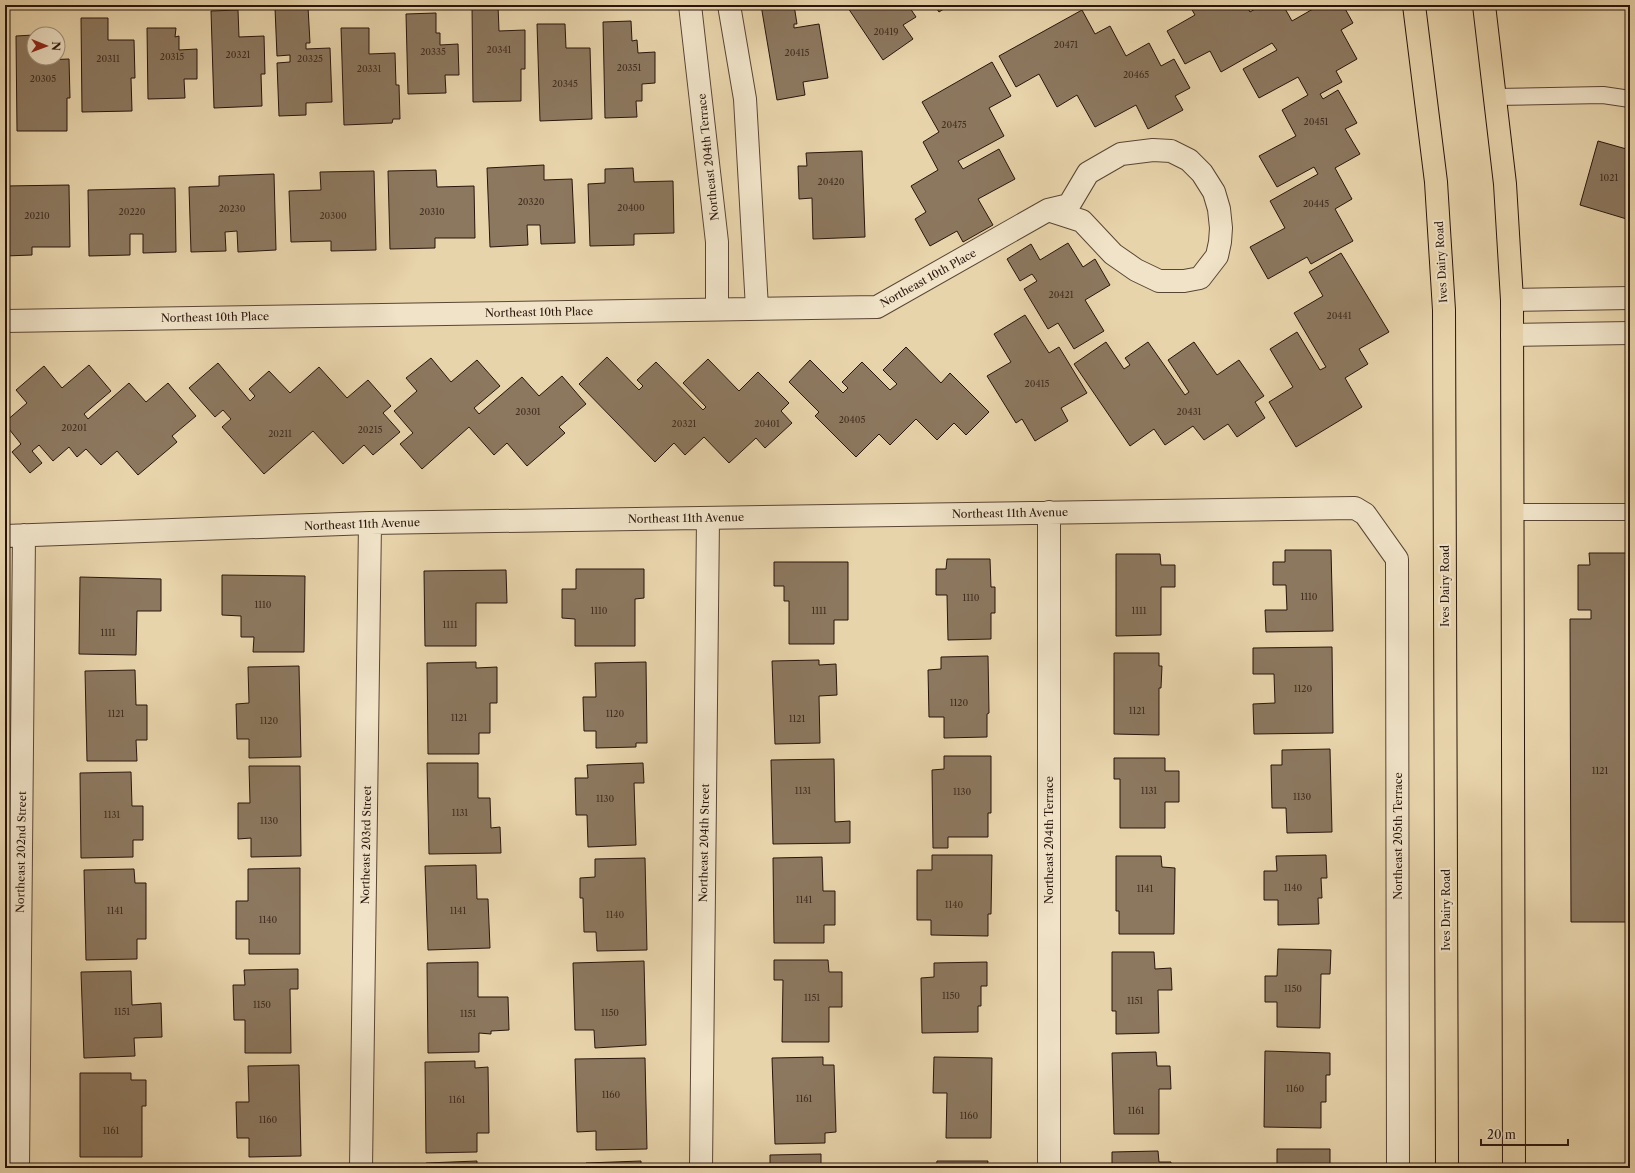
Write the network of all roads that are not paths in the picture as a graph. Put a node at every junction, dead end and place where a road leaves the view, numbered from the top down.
1 (690, 5) edge
2 (729, 5) edge
3 (1414, 5) edge
4 (1484, 5) edge
5 (1495, 97) junction
6 (1630, 99) edge
7 (1048, 210) junction
8 (1630, 298) edge
9 (1512, 300) junction
10 (757, 308) junction
11 (717, 309) junction
12 (5, 320) edge
13 (1630, 333) edge
14 (1512, 335) junction
15 (1050, 512) junction
16 (1512, 512) junction
17 (1630, 512) edge
18 (1365, 514) joint
19 (708, 518) junction
20 (370, 523) junction
21 (14, 536) edge
22 (18, 1168) edge
23 (361, 1168) edge
24 (701, 1168) edge
25 (1049, 1168) edge
26 (1398, 1168) edge
27 (1447, 1168) edge
28 (1514, 1168) edge

1 - 11 street, Northeast 204th Terrace
2 - 10 street
3 - 27 main road, Ives Dairy Road
4 - 5 main road
5 - 6 lane
5 - 9 main road
7 - 7 street, Northeast 10th Place
7 - 10 street, Northeast 10th Place
8 - 9 street
9 - 14 main road
10 - 11 street, Northeast 10th Place
11 - 12 street, Northeast 10th Place
13 - 14 street
14 - 16 main road
15 - 18 street, Northeast 11th Avenue
15 - 19 street, Northeast 11th Avenue
15 - 25 street, Northeast 204th Terrace
16 - 17 lane
16 - 28 main road
18 - 26 street, Northeast 205th Terrace
19 - 20 street, Northeast 11th Avenue
19 - 24 street, Northeast 204th Street
20 - 21 street, Northeast 11th Avenue
20 - 23 street, Northeast 203rd Street
21 - 22 street, Northeast 202nd Street

